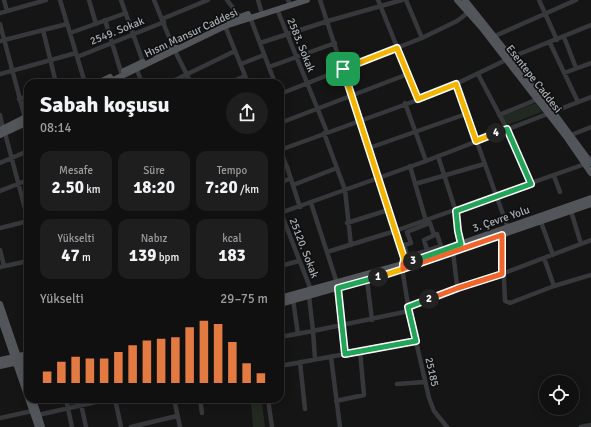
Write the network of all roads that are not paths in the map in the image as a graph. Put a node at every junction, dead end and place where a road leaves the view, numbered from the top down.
1 (4, 0) edge
2 (46, 0) edge
3 (60, 0) edge
4 (90, 0) edge
5 (121, 0) edge
6 (154, 0) edge
7 (208, 0) edge
8 (227, 0) edge
9 (258, 0) edge
10 (307, 0) edge
11 (320, 0) edge
12 (378, 0) edge
13 (402, 0) edge
14 (406, 0) edge
15 (457, 0) edge
16 (465, 0) edge
17 (539, 0) edge
18 (576, 0) edge
19 (290, 1) edge
20 (570, 1) edge
21 (381, 7) junction
22 (277, 9) junction
23 (261, 10) junction
24 (7, 11) junction
25 (469, 12) junction
26 (0, 13) edge
27 (126, 13) junction
28 (545, 13) junction
29 (239, 16) junction
30 (250, 17) junction
31 (105, 20) junction
32 (163, 21) junction
33 (328, 21) junction
34 (0, 24) edge
35 (67, 24) junction
36 (96, 24) junction
37 (591, 25) edge
38 (225, 26) junction
39 (43, 30) junction
40 (70, 33) junction
41 (133, 33) junction
42 (286, 34) junction
43 (495, 36) junction
44 (564, 37) junction
45 (422, 38) junction
46 (2, 40) edge
47 (557, 40) junction
48 (112, 42) junction
49 (260, 43) junction
50 (335, 43) junction
51 (550, 43) junction
52 (397, 48) junction
53 (174, 49) junction
54 (235, 51) junction
55 (77, 55) junction
56 (264, 55) junction
57 (296, 58) junction
58 (510, 59) junction
59 (51, 60) junction
60 (143, 62) junction
61 (591, 62) edge
62 (240, 64) junction
63 (269, 67) junction
64 (576, 68) junction
65 (343, 69) junction
66 (12, 70) junction
67 (137, 70) junction
68 (121, 72) junction
69 (564, 73) junction
70 (0, 74) edge
71 (187, 74) junction
72 (408, 74) junction
73 (478, 74) junction
74 (246, 76) junction
75 (55, 79) edge
76 (84, 79) edge
77 (106, 79) edge
78 (117, 79) edge
79 (140, 79) edge
80 (177, 79) edge
81 (189, 79) edge
82 (239, 79) edge
83 (247, 79) edge
84 (274, 79) edge
85 (306, 84) junction
86 (456, 84) junction
87 (284, 92) edge
88 (352, 96) junction
89 (24, 97) edge
90 (591, 97) edge
91 (19, 99) junction
92 (418, 99) junction
93 (538, 99) junction
94 (578, 102) junction
95 (406, 103) junction
96 (318, 109) junction
97 (24, 112) edge
98 (551, 112) junction
99 (466, 114) junction
100 (499, 115) junction
101 (0, 116) edge
102 (360, 119) junction
103 (24, 121) edge
104 (284, 122) edge
105 (591, 127) edge
106 (507, 129) junction
107 (2, 132) edge
108 (325, 133) junction
109 (417, 133) junction
110 (571, 135) junction
111 (476, 141) junction
112 (284, 148) edge
113 (369, 148) junction
114 (24, 153) edge
115 (438, 156) junction
116 (11, 159) junction
117 (284, 160) edge
118 (426, 161) junction
119 (0, 163) edge
120 (484, 164) junction
121 (588, 164) edge
122 (410, 166) junction
123 (337, 168) junction
124 (591, 173) edge
125 (444, 175) junction
126 (554, 176) junction
127 (291, 178) junction
128 (378, 178) junction
129 (284, 181) edge
130 (24, 182) edge
131 (20, 184) junction
132 (415, 184) junction
133 (531, 184) junction
134 (294, 185) junction
135 (345, 190) junction
136 (0, 191) edge
137 (560, 192) dead end
138 (497, 196) junction
139 (591, 198) edge
140 (24, 202) edge
141 (311, 203) junction
142 (591, 204) edge
143 (300, 207) junction
144 (388, 210) junction
145 (456, 211) junction
146 (571, 211) junction
147 (284, 212) edge
148 (426, 221) junction
149 (24, 222) edge
150 (541, 222) junction
151 (284, 223) edge
152 (348, 223) junction
153 (414, 227) junction
154 (0, 228) edge
155 (508, 228) junction
156 (395, 232) junction
157 (434, 235) junction
158 (502, 235) junction
159 (591, 240) edge
160 (461, 244) junction
161 (582, 244) junction
162 (351, 245) junction
163 (0, 250) edge
164 (427, 250) junction
165 (327, 252) junction
166 (453, 252) junction
167 (553, 255) junction
168 (544, 258) junction
169 (299, 261) junction
170 (24, 262) edge
171 (284, 265) edge
172 (2, 267) edge
173 (403, 267) junction
174 (502, 274) junction
175 (591, 275) edge
176 (367, 280) junction
177 (337, 285) junction
178 (554, 286) junction
179 (458, 288) junction
180 (310, 293) junction
181 (284, 297) edge
182 (293, 300) junction
183 (284, 303) edge
184 (0, 304) edge
185 (409, 309) junction
186 (0, 318) edge
187 (372, 320) junction
188 (343, 325) junction
189 (313, 331) junction
190 (298, 334) junction
191 (284, 336) edge
192 (416, 341) junction
193 (360, 351) junction
194 (345, 354) junction
195 (24, 356) edge
196 (331, 356) junction
197 (315, 359) junction
198 (0, 360) edge
199 (16, 360) junction
200 (24, 360) edge
201 (300, 362) junction
202 (284, 365) edge
203 (0, 366) edge
204 (24, 377) edge
205 (424, 382) junction
206 (397, 384) dead end
207 (24, 386) edge
208 (336, 401) junction
209 (29, 403) edge
210 (34, 403) edge
211 (66, 403) edge
212 (87, 403) edge
213 (116, 403) edge
214 (175, 403) edge
215 (201, 403) edge
216 (269, 403) edge
217 (81, 404) junction
218 (67, 407) junction
219 (305, 409) dead end
220 (32, 411) junction
221 (202, 413) dead end
222 (38, 415) junction
223 (177, 416) junction
224 (0, 418) edge
225 (591, 425) edge
226 (38, 427) edge
227 (42, 427) edge
228 (72, 427) edge
229 (86, 427) edge
230 (121, 427) edge
231 (130, 427) edge
232 (180, 427) edge
233 (272, 427) edge
234 (340, 427) edge
235 (447, 427) edge
236 (581, 427) edge

1 - 24 street
2 - 24 street
3 - 35 street
4 - 36 street
5 - 27 street
6 - 32 street
7 - 32 street, 2549. Sokak
8 - 29 street
9 - 23 street
10 - 22 main road, Hısnı Mansur Caddesi
11 - 33 street, 25185
12 - 21 street
13 - 21 street
14 - 45 street
15 - 25 main road, Esentepe Caddesi
16 - 43 main road, Esentepe Caddesi
17 - 28 street
18 - 20 street
19 - 23 main road
20 - 28 street
21 - 33 street
21 - 52 street
22 - 30 main road, Hısnı Mansur Caddesi
22 - 42 street, 2583. Sokak
23 - 29 main road
24 - 26 street
25 - 45 street
25 - 58 main road, Esentepe Caddesi
27 - 31 street
27 - 41 street
28 - 43 street
28 - 47 street
29 - 53 main road
30 - 38 main road, Hısnı Mansur Caddesi
30 - 49 street
31 - 36 street
31 - 48 street
32 - 41 street, 2549. Sokak
32 - 53 street
33 - 42 street
33 - 50 street, 25185
34 - 46 street
35 - 39 street
35 - 40 street
36 - 40 street
37 - 44 street
38 - 53 main road, Hısnı Mansur Caddesi
38 - 54 street
39 - 46 street
39 - 59 street
40 - 55 street
41 - 48 street, 2549. Sokak
41 - 60 street
42 - 49 street
42 - 57 street, 2583. Sokak
43 - 58 main road, Esentepe Caddesi
44 - 47 street
44 - 64 street
45 - 52 street
46 - 66 street
47 - 51 street
48 - 55 street, 2549. Sokak
48 - 68 street
49 - 56 street
50 - 57 street
50 - 65 street, 25185
51 - 58 street
51 - 69 street
52 - 65 street
52 - 72 street
53 - 60 main road
53 - 67 main road, Hısnı Mansur Caddesi
53 - 71 street
54 - 62 street
54 - 71 street
55 - 59 street, 2549. Sokak
55 - 76 street
56 - 62 street
56 - 63 street
57 - 63 street
57 - 85 street, 2583. Sokak
58 - 73 street
58 - 93 main road, Esentepe Caddesi
58 - 98 main road, Esentepe Caddesi
59 - 66 street, 2549. Sokak
59 - 75 street
60 - 68 main road
61 - 64 street
62 - 74 street
63 - 84 street
64 - 69 street
65 - 85 street
65 - 88 street, 25185
66 - 70 street, 2549. Sokak
66 - 91 street
67 - 78 main road, Hısnı Mansur Caddesi
67 - 79 street
68 - 77 main road
69 - 94 street
71 - 80 street
71 - 81 street
72 - 88 street
72 - 92 street
73 - 86 street
73 - 100 street
74 - 82 street
74 - 83 street
85 - 87 street
85 - 96 street, 2583. Sokak
86 - 92 street
86 - 99 street
88 - 96 street
88 - 102 street, 25185
89 - 91 street
90 - 94 street
91 - 97 street
92 - 95 street
93 - 98 main road, Esentepe Caddesi
93 - 100 street
94 - 98 street
95 - 102 street
95 - 109 street
96 - 104 street
96 - 108 street, 2583. Sokak
98 - 106 street
98 - 110 main road, Esentepe Caddesi
98 - 121 main road, Esentepe Caddesi
99 - 109 street
99 - 111 street
100 - 106 street
101 - 107 street
102 - 108 street
102 - 113 street, 25185
103 - 107 main road
105 - 110 street
106 - 111 street
106 - 133 street
107 - 116 street
108 - 112 street
108 - 123 street, 2583. Sokak
109 - 113 street
109 - 118 street
110 - 121 main road, Esentepe Caddesi
111 - 115 street
111 - 120 street
113 - 128 street, 25185
114 - 116 street
115 - 118 street
115 - 125 street
116 - 119 street
116 - 131 street
117 - 127 street
118 - 122 street
120 - 125 street
120 - 138 street
121 - 124 main road, Esentepe Caddesi
121 - 126 street
122 - 128 street
122 - 132 street
123 - 134 street
123 - 135 street, 2583. Sokak
125 - 132 street
125 - 145 street
126 - 133 street
126 - 137 street
127 - 129 street
127 - 134 street
128 - 135 street
128 - 144 street, 25185
130 - 131 street
131 - 136 street
131 - 140 street
132 - 148 street
133 - 138 street
134 - 143 street
135 - 141 street
135 - 152 street, 2583. Sokak
138 - 145 street
138 - 155 street
139 - 155 main road, 3. Çevre Yolu
141 - 143 street
141 - 165 street
142 - 146 main road, 3. Çevre Yolu
143 - 147 street
144 - 152 street
144 - 156 street, 25185
145 - 148 street
145 - 160 street
146 - 150 main road, 3. Çevre Yolu
146 - 161 street
148 - 153 street
149 - 154 street
150 - 158 main road, 3. Çevre Yolu
150 - 167 street
151 - 169 street, 25120. Sokak
152 - 162 street, 2583. Sokak
153 - 156 street
153 - 157 street
153 - 164 street
155 - 160 main road, 3. Çevre Yolu
156 - 162 street
156 - 173 street, 25185
157 - 164 street
157 - 164 street
158 - 166 main road, 3. Çevre Yolu
158 - 174 street
159 - 161 street
160 - 173 main road, 3. Çevre Yolu
161 - 167 street
162 - 165 street
163 - 172 street
165 - 177 street
166 - 173 main road, 3. Çevre Yolu
166 - 179 street
167 - 168 street
168 - 174 street
168 - 178 street
169 - 171 street
169 - 180 street, 25120. Sokak
170 - 172 street
173 - 176 main road, 3. Çevre Yolu
173 - 177 main road, 3. Çevre Yolu
173 - 185 street, 25185
174 - 178 street
174 - 179 street
175 - 178 street
176 - 177 main road, 3. Çevre Yolu
176 - 187 street
177 - 180 main road, 3. Çevre Yolu
177 - 188 street
179 - 185 street
180 - 181 main road, 3. Çevre Yolu
180 - 182 main road, 3. Çevre Yolu
180 - 189 street, 25120. Sokak
182 - 183 main road, 3. Çevre Yolu
182 - 190 street
184 - 199 main road
185 - 187 street
185 - 192 street, 25185
186 - 199 main road
187 - 188 street
188 - 189 street
188 - 194 street
189 - 190 street
189 - 197 street, 25120. Sokak
190 - 191 street
192 - 193 street
192 - 205 street, 25185
193 - 194 street
193 - 208 street
194 - 196 street
195 - 199 main road
196 - 197 street
196 - 208 street
197 - 201 street
198 - 199 main road
199 - 200 main road
199 - 203 main road
199 - 204 main road
199 - 207 main road
201 - 202 street
201 - 219 street
205 - 206 street
205 - 235 street, 25185
208 - 234 street
209 - 220 main road
210 - 222 main road
211 - 218 street
212 - 217 street
213 - 230 street
214 - 223 street
215 - 221 street
216 - 233 street
217 - 218 street
217 - 229 street
218 - 222 street
218 - 228 street
220 - 224 street
220 - 226 main road
222 - 227 main road
223 - 231 street
223 - 232 street
225 - 236 street

